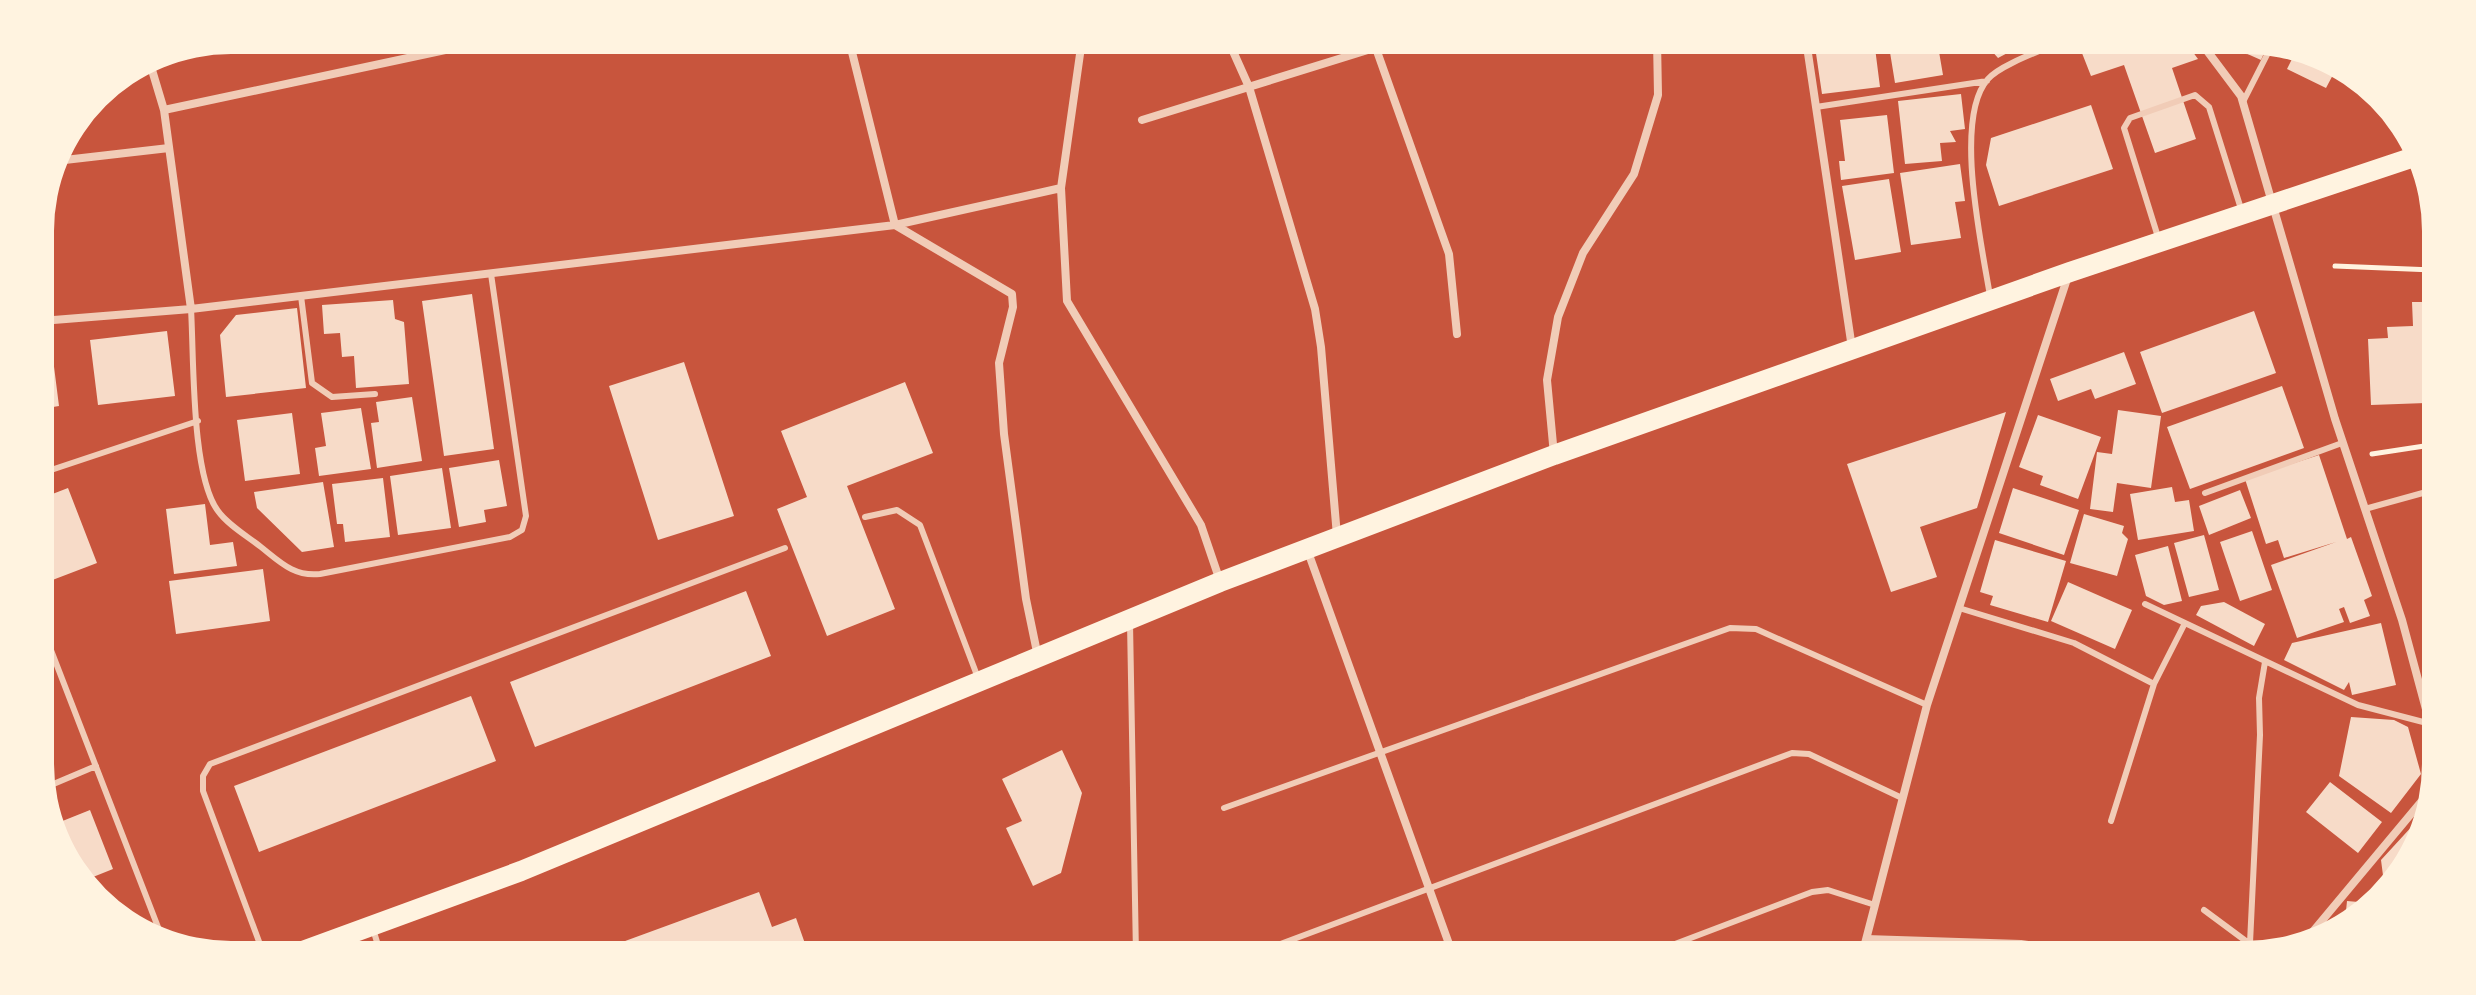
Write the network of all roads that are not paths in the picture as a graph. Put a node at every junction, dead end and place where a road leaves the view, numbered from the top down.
1 (426, 54) edge
2 (852, 54) edge
3 (1080, 54) edge
4 (1234, 54) edge
5 (1346, 54) edge
6 (1379, 54) edge
7 (1657, 54) edge
8 (1808, 54) edge
9 (2036, 54) edge
10 (2209, 54) edge
11 (2267, 55) edge
12 (153, 72) edge
13 (1987, 81) junction
14 (1249, 87) junction
15 (2243, 102) junction
16 (1816, 107) junction
17 (164, 110) junction
18 (1142, 120) dead end
19 (169, 148) junction
20 (70, 159) edge
21 (2406, 160) edge
22 (1061, 188) junction
23 (2272, 206) junction
24 (2243, 215) junction
25 (895, 225) junction
26 (2160, 243) junction
27 (2070, 272) junction
28 (491, 274) junction
29 (301, 296) junction
30 (1990, 300) junction
31 (191, 309) junction
32 (54, 320) edge
33 (1457, 334) dead end
34 (1852, 349) junction
35 (375, 394) dead end
36 (198, 421) junction
37 (2342, 443) junction
38 (1554, 455) junction
39 (54, 469) edge
40 (2205, 493) dead end
41 (2422, 493) edge
42 (2365, 509) junction
43 (865, 517) dead end
44 (1338, 538) junction
45 (785, 548) dead end
46 (1306, 548) junction
47 (1220, 582) junction
48 (2145, 604) dead end
49 (1959, 608) junction
50 (1130, 619) junction
51 (2185, 623) junction
52 (1038, 657) junction
53 (54, 658) edge
54 (2265, 662) junction
55 (979, 681) junction
56 (2154, 684) junction
57 (2422, 694) edge
58 (1927, 705) junction
59 (2422, 722) edge
60 (1380, 753) junction
61 (96, 766) junction
62 (55, 783) edge
63 (1902, 798) junction
64 (2416, 807) edge
65 (1224, 808) dead end
66 (2111, 821) dead end
67 (1429, 888) junction
68 (1875, 905) junction
69 (2204, 910) dead end
70 (2320, 923) edge
71 (157, 925) edge
72 (372, 926) junction
73 (1866, 938) junction
74 (259, 941) edge
75 (331, 941) edge
76 (377, 941) edge
77 (1136, 941) edge
78 (1288, 941) edge
79 (1448, 941) edge
80 (1683, 941) edge
81 (1865, 941) edge
82 (1959, 941) edge
83 (2247, 941) edge
84 (2250, 941) edge

1 - 17 street
2 - 25 street
3 - 22 street
4 - 14 street
5 - 14 street
6 - 33 street
7 - 38 street
8 - 16 street
9 - 13 lane
10 - 15 street
11 - 15 lane
12 - 17 street
13 - 16 lane
13 - 30 lane
14 - 18 street
14 - 44 street
15 - 23 street
16 - 34 street
17 - 19 street
19 - 20 street
19 - 31 street
21 - 23 main road
22 - 25 street
22 - 47 street
23 - 24 main road
23 - 37 street
24 - 26 main road
24 - 26 lane
25 - 28 street
25 - 52 street
26 - 27 main road
27 - 30 main road
27 - 49 street
28 - 29 street
28 - 36 lane
29 - 31 street
29 - 35 lane
30 - 34 main road
31 - 32 street
31 - 36 lane
34 - 38 main road
36 - 39 lane
37 - 40 lane
37 - 42 street
38 - 44 main road
41 - 42 lane
42 - 57 street
43 - 55 lane
44 - 46 main road
45 - 74 lane
46 - 47 main road
46 - 60 street
47 - 50 main road
48 - 51 lane
49 - 56 lane
49 - 58 street
50 - 52 main road
50 - 77 lane
51 - 54 lane
51 - 56 lane
52 - 55 main road
53 - 61 lane
54 - 59 lane
54 - 84 lane
55 - 72 main road
56 - 66 lane
58 - 60 lane
58 - 63 street
60 - 65 lane
60 - 67 street
61 - 62 lane
61 - 71 lane
63 - 67 lane
63 - 68 street
64 - 70 street
67 - 78 lane
67 - 79 street
68 - 73 street
68 - 80 lane
69 - 83 lane
72 - 75 main road
72 - 76 lane
73 - 81 street
73 - 82 lane

